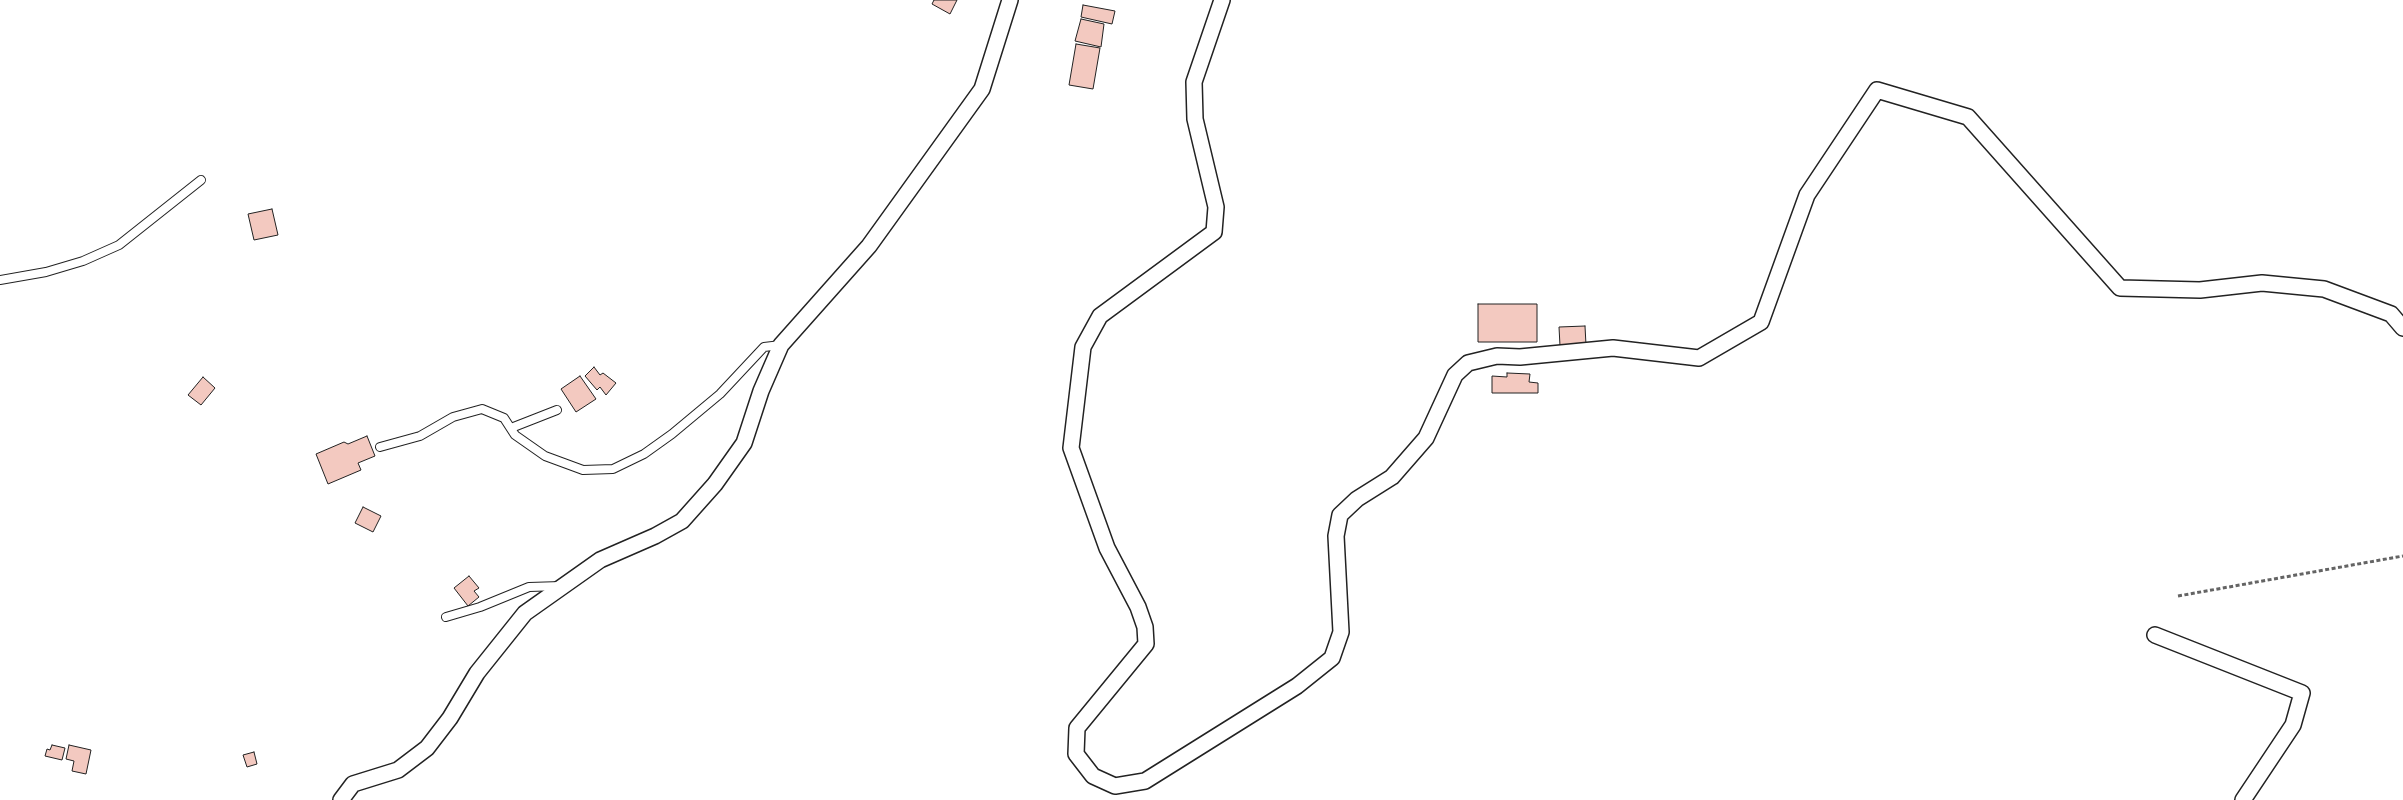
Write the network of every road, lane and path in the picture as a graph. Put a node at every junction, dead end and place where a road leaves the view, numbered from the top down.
1 (1010, 0) edge
2 (1222, 0) edge
3 (201, 180) dead end
4 (0, 280) edge
5 (2403, 328) edge
6 (781, 345) junction
7 (557, 410) dead end
8 (511, 428) junction
9 (380, 447) dead end
10 (2403, 556) edge
11 (565, 586) junction
12 (2178, 596) dead end
13 (446, 616) dead end
14 (2155, 636) dead end
15 (341, 800) edge
16 (2243, 800) edge

1 - 6 street
2 - 5 street
3 - 4 lane
6 - 8 lane
6 - 11 street
7 - 8 lane
8 - 9 lane
10 - 12 path
11 - 13 lane
11 - 15 street
14 - 16 street

